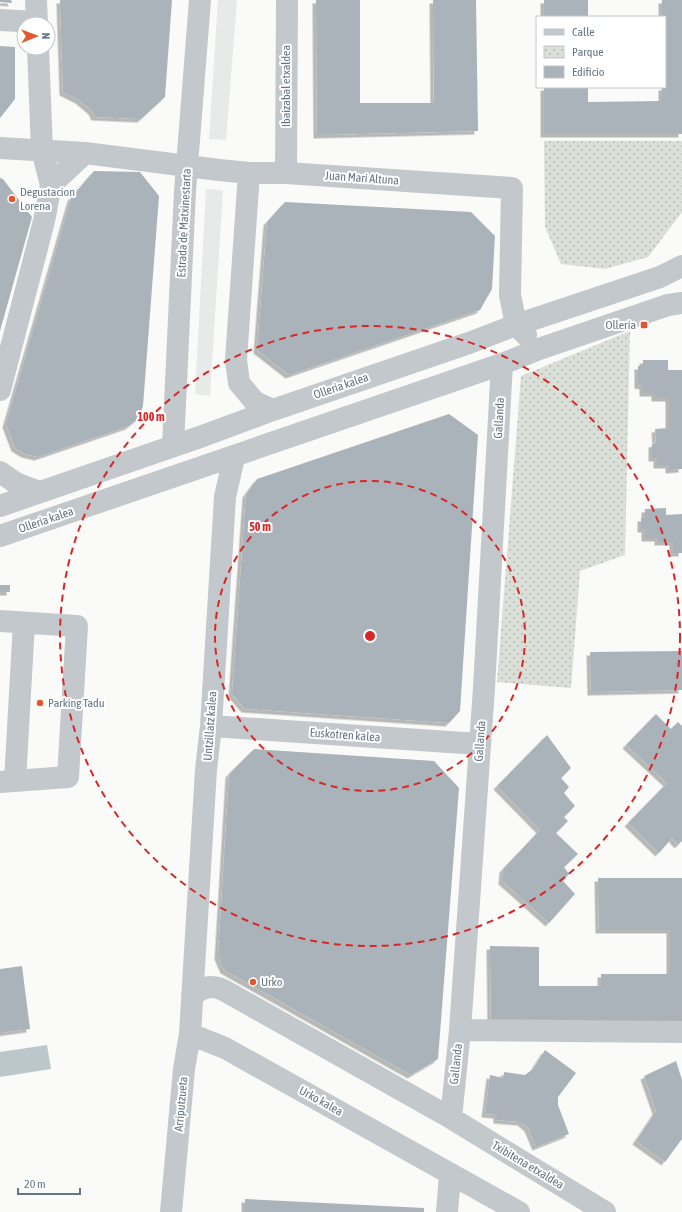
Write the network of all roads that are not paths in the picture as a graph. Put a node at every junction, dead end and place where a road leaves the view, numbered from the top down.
1 (36, 0) edge
2 (200, 0) edge
3 (286, 0) edge
4 (37, 16) edge
5 (0, 20) edge
6 (16, 21) edge
7 (38, 56) edge
8 (42, 124) junction
9 (0, 148) edge
10 (42, 150) junction
11 (85, 153) junction
12 (187, 167) junction
13 (249, 172) junction
14 (286, 173) junction
15 (51, 185) junction
16 (682, 266) edge
17 (682, 303) edge
18 (516, 325) junction
19 (540, 349) junction
20 (502, 364) junction
21 (0, 390) edge
22 (273, 410) junction
23 (173, 446) junction
24 (234, 457) junction
25 (0, 472) edge
26 (39, 492) junction
27 (0, 506) edge
28 (0, 536) edge
29 (0, 622) edge
30 (24, 623) junction
31 (211, 726) junction
32 (479, 744) junction
33 (7, 782) edge
34 (192, 996) junction
35 (460, 1030) junction
36 (682, 1032) edge
37 (190, 1034) junction
38 (451, 1118) junction
39 (450, 1175) junction
40 (172, 1212) edge
41 (446, 1212) edge
42 (519, 1212) edge
43 (605, 1212) edge

1 - 4 street
2 - 12 street, Estrada de Matxinestarta
3 - 14 street, Ibaizabal etxaldea
5 - 6 street
7 - 8 street
8 - 9 street
8 - 10 street
9 - 10 street, Juan Mari Altuna
10 - 11 street, Juan Mari Altuna
10 - 15 street
11 - 12 street, Juan Mari Altuna
11 - 15 street
12 - 13 street, Juan Mari Altuna
12 - 23 street, Estrada de Matxinestarta
13 - 14 street, Juan Mari Altuna
13 - 22 street
14 - 18 street, Juan Mari Altuna
15 - 21 street
16 - 18 street, Olleria kalea
17 - 19 street, Olleria kalea
18 - 19 street
18 - 22 street, Olleria kalea
19 - 20 street, Olleria kalea
20 - 24 street, Olleria kalea
20 - 32 street, Gallanda
22 - 23 street, Olleria kalea
23 - 26 street, Olleria kalea
24 - 28 street, Olleria kalea
24 - 31 street, Untzillatz kalea
25 - 26 street
26 - 27 street, Olleria kalea
29 - 30 street
30 - 33 street
30 - 33 street
31 - 32 street, Euskotren kalea
31 - 34 street, Untzillatz kalea
32 - 35 street, Gallanda
34 - 37 street, Arriputzueta
34 - 38 street
35 - 36 street
35 - 38 street, Gallanda
37 - 39 street, Urko kalea
37 - 40 street, Arriputzueta
38 - 43 street, Txibitena etxaldea
39 - 41 street
39 - 42 street, Urko kalea

